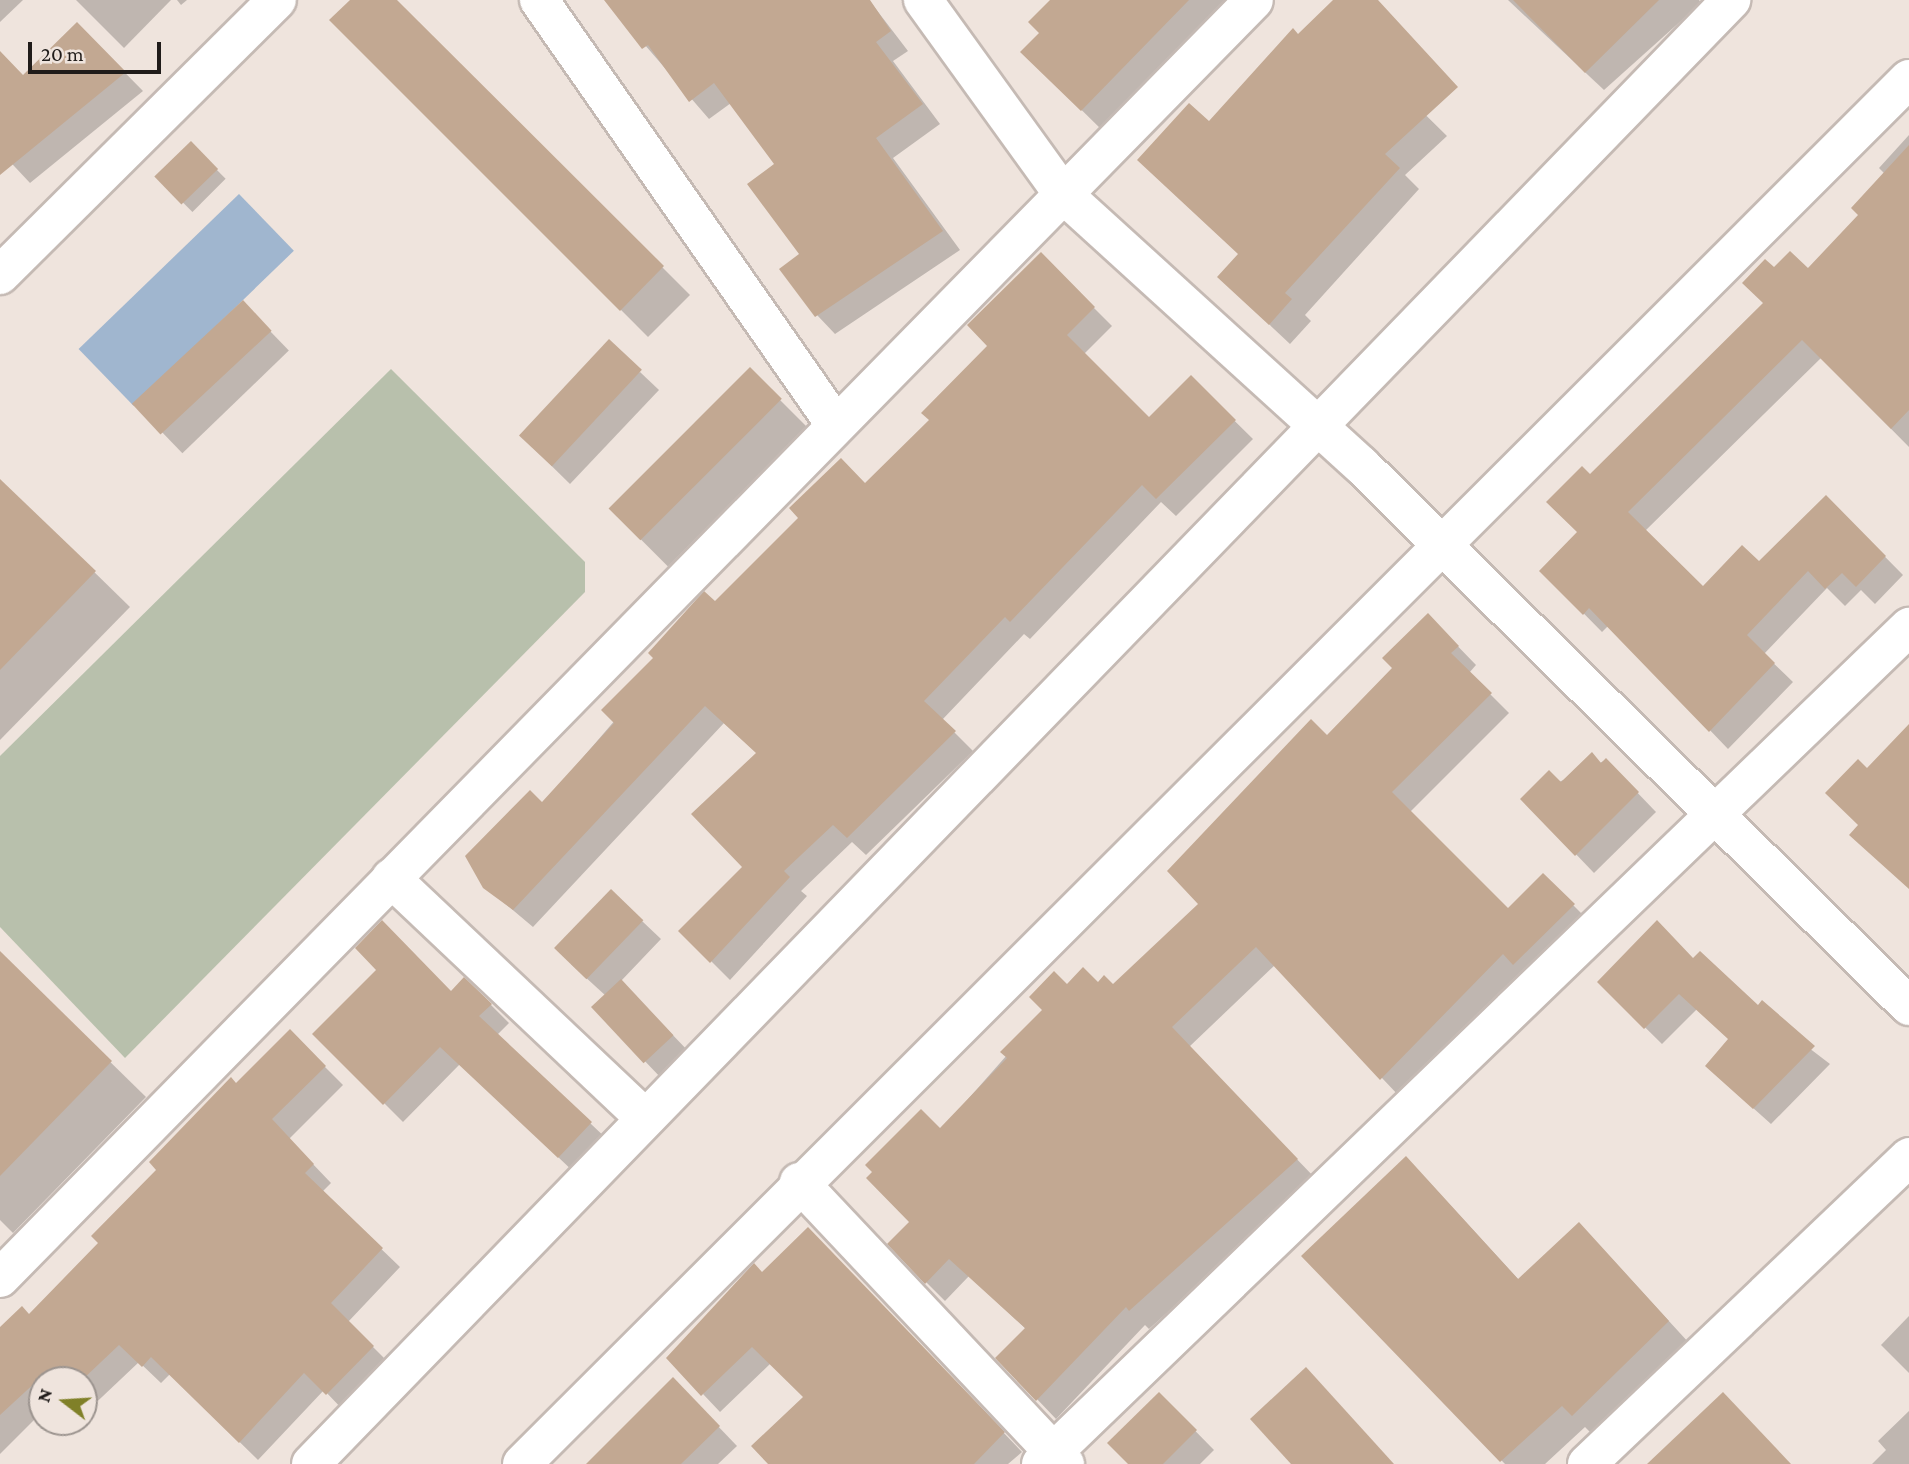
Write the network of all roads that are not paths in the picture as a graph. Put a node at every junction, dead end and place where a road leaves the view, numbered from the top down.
1 (277, 0) edge
2 (539, 0) edge
3 (923, 0) edge
4 (1254, 0) edge
5 (1731, 0) edge
6 (1909, 79) edge
7 (1063, 194) junction
8 (0, 275) edge
9 (835, 424) junction
10 (1315, 424) junction
11 (1436, 539) junction
12 (1909, 627) edge
13 (1717, 817) junction
14 (391, 878) junction
15 (1909, 1006) edge
16 (645, 1118) junction
17 (1909, 1157) edge
18 (799, 1182) junction
19 (0, 1278) edge
20 (1054, 1460) edge
21 (311, 1464) edge
22 (523, 1464) edge
23 (1587, 1464) edge

1 - 8 street
2 - 9 street
3 - 7 street
4 - 7 street
5 - 10 street
6 - 11 street
7 - 9 street
7 - 10 street
9 - 14 street
10 - 11 street
10 - 16 street
11 - 13 street
11 - 18 street
12 - 13 street
13 - 15 street
13 - 20 street
14 - 16 street
14 - 19 street
16 - 21 street
17 - 23 street
18 - 20 street
18 - 22 street

